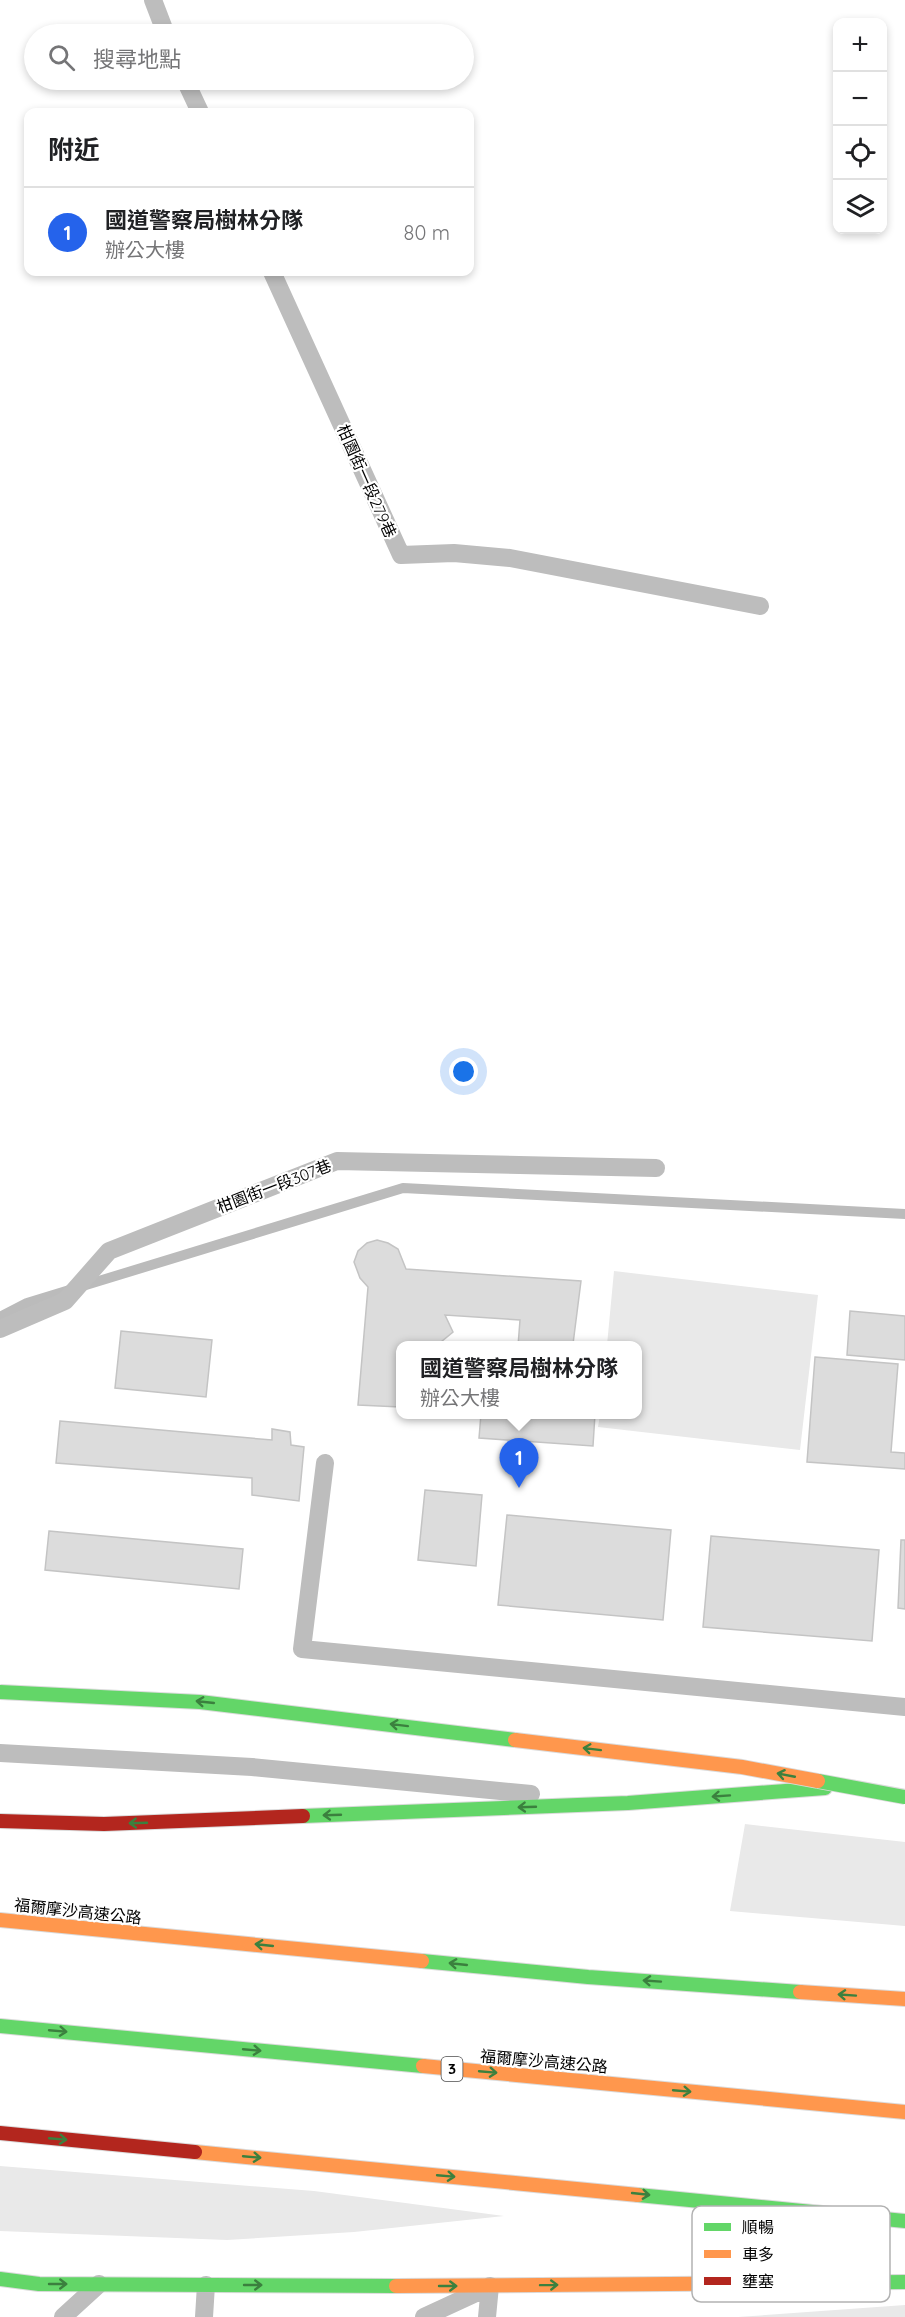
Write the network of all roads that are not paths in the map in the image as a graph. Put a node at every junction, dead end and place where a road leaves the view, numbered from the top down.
1 (153, 0) edge
2 (162, 24) edge
3 (189, 90) edge
4 (198, 108) edge
5 (274, 276) edge
6 (760, 606) dead end
7 (656, 1168) dead end
8 (0, 1329) edge
9 (325, 1462) dead end
10 (0, 1692) edge
11 (905, 1707) edge
12 (0, 1753) edge
13 (905, 1782) edge
14 (905, 1797) edge
15 (628, 1803) junction
16 (0, 1821) edge
17 (0, 1920) edge
18 (905, 1999) edge
19 (0, 2026) edge
20 (905, 2112) edge
21 (0, 2133) edge
22 (751, 2206) edge
23 (890, 2220) edge
24 (905, 2221) edge
25 (0, 2279) edge
26 (890, 2282) edge
27 (905, 2282) edge
28 (99, 2284) junction
29 (692, 2284) edge
30 (206, 2285) junction
31 (490, 2286) junction
32 (63, 2317) edge
33 (204, 2317) edge
34 (424, 2317) edge
35 (487, 2317) edge

1 - 2 lane
3 - 4 lane
5 - 6 lane, 柑園街一段279巷
7 - 8 lane, 柑園街一段307巷
9 - 11 lane
14 -> 10 highway, bridge
12 - 15 lane
13 -> 15 highway
15 -> 16 highway
18 -> 17 highway, 福爾摩沙高速公路
19 -> 20 highway, 福爾摩沙高速公路 / 3
21 -> 22 highway
23 -> 24 highway
25 -> 28 highway
26 -> 27 highway
28 - 30 highway
28 - 32 lane
31 -> 29 highway
30 -> 31 highway
30 - 33 lane
31 - 34 lane
31 - 35 lane

